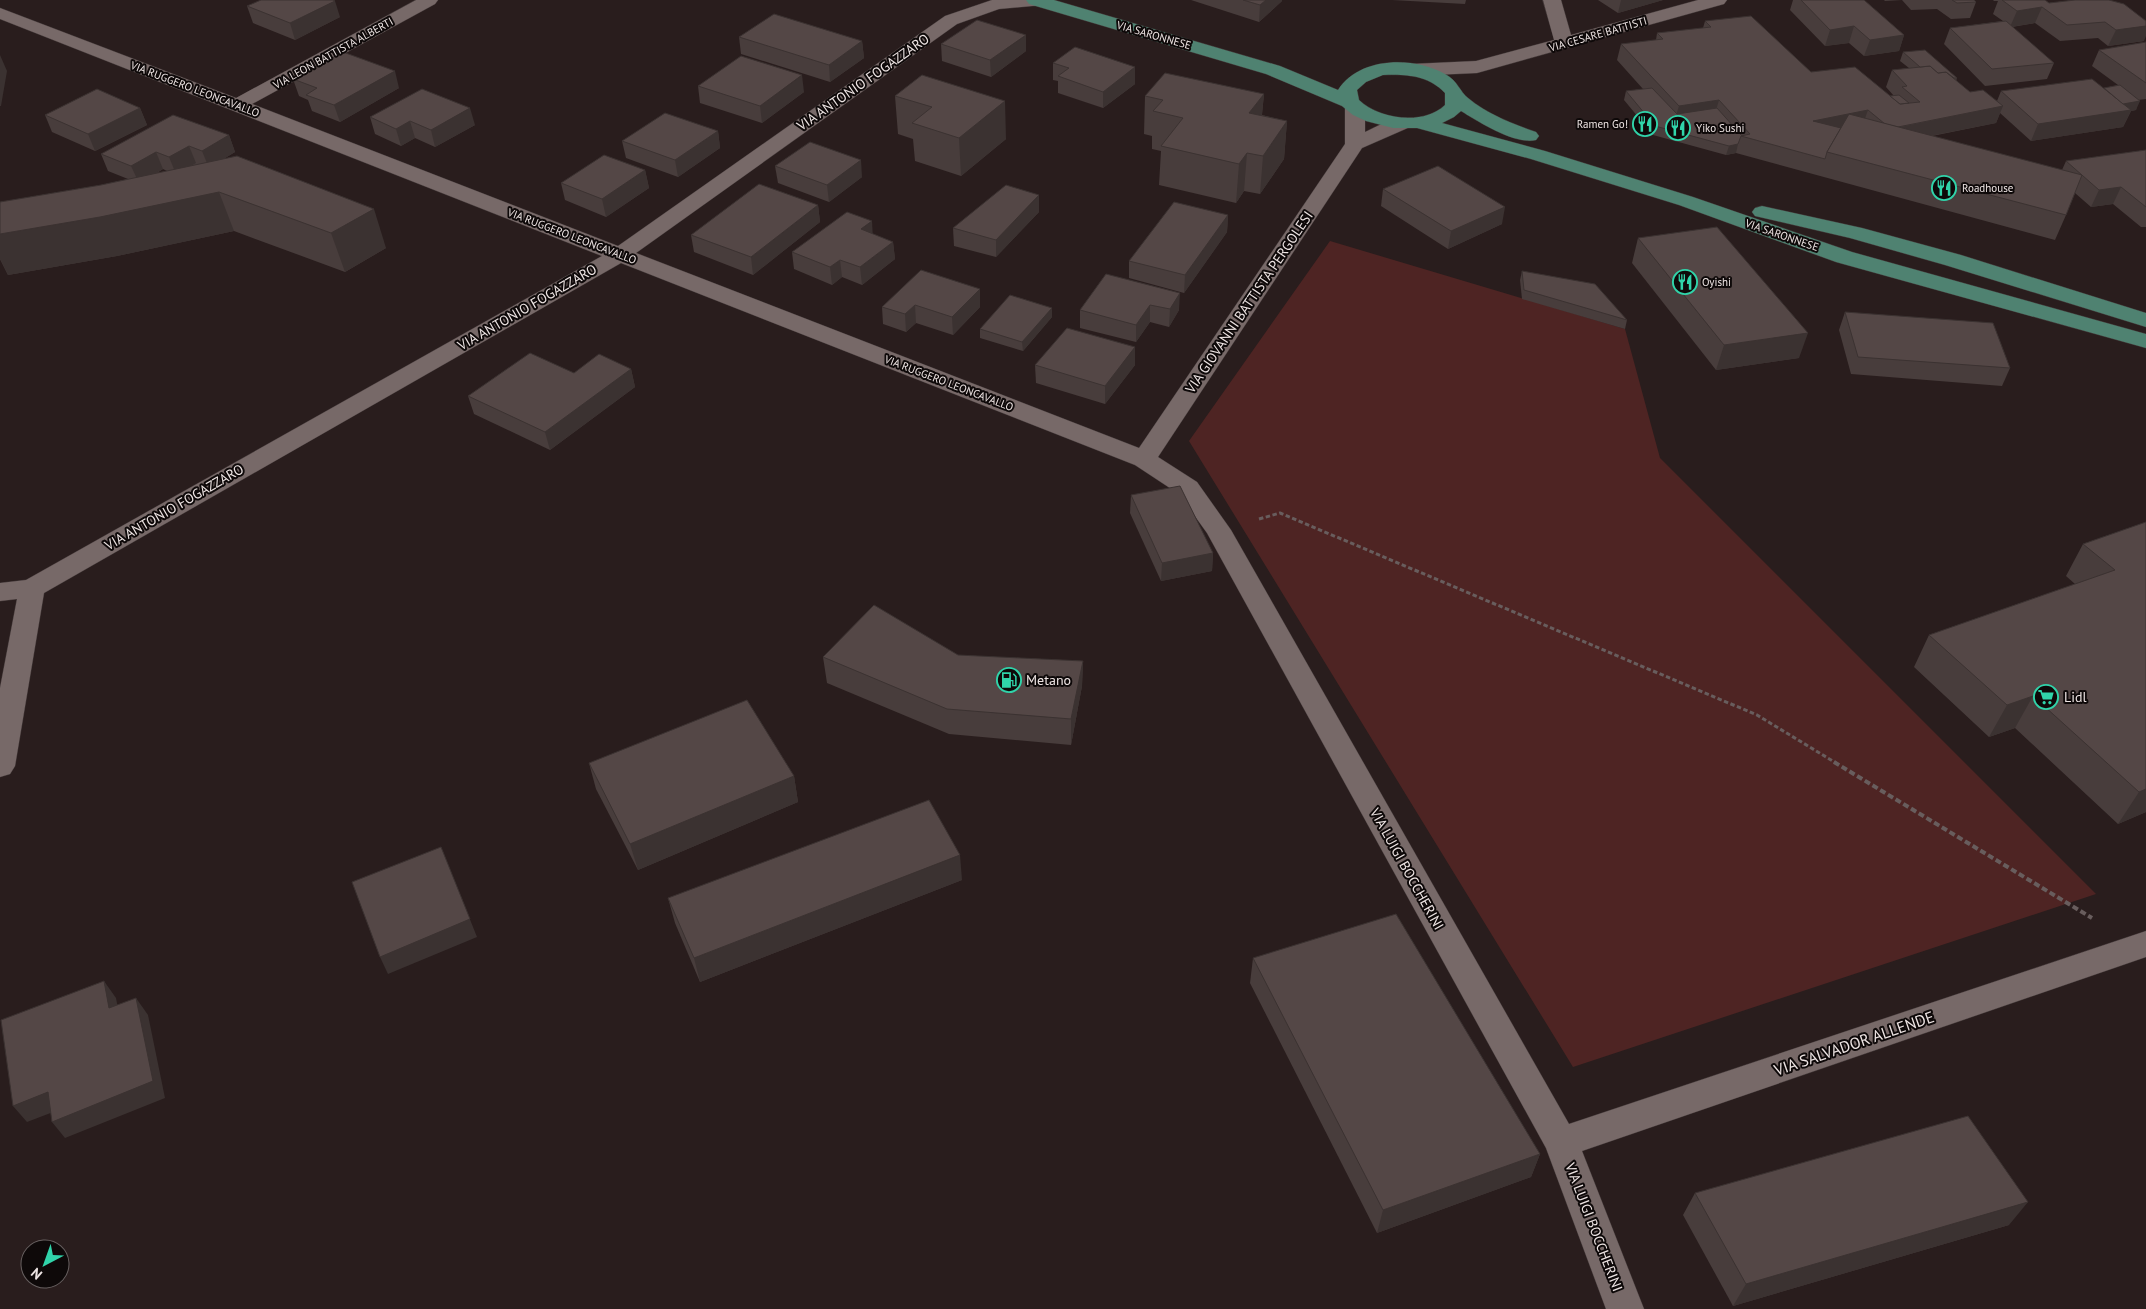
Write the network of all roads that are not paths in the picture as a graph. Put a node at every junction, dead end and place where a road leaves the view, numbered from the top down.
1 (429, 0) edge
2 (1036, 0) edge
3 (1552, 0) edge
4 (1718, 0) edge
5 (0, 13) edge
6 (1564, 44) junction
7 (1477, 67) junction
8 (1273, 70) junction
9 (1412, 70) junction
10 (1359, 76) junction
11 (1454, 94) junction
12 (237, 105) junction
13 (1352, 105) junction
14 (1411, 123) junction
15 (1355, 144) junction
16 (619, 255) junction
17 (2146, 320) edge
18 (2146, 342) edge
19 (1144, 459) junction
20 (32, 588) junction
21 (0, 592) edge
22 (0, 766) edge
23 (2143, 945) edge
24 (1561, 1142) junction
25 (1625, 1309) edge

1 - 12 street, VIA LEON BATTISTA ALBERTI
2 - 8 main road, VIA SARONNESE
2 - 16 street, VIA ANTONIO FOGAZZARO
3 - 6 street
4 - 6 street, VIA CESARE BATTISTI
5 - 12 street, VIA RUGGERO LEONCAVALLO
6 - 7 street, VIA CESARE BATTISTI
7 - 9 street, VIA CESARE BATTISTI
7 - 11 street, VIA CESARE BATTISTI
8 - 10 main road, VIA SARONNESE
8 - 13 main road, VIA SARONNESE
9 - 10 main road, VIA SARONNESE
9 - 11 main road, VIA SARONNESE
10 - 13 main road
11 - 14 main road, VIA SARONNESE
11 - 17 main road, VIA SARONNESE
12 - 16 street, VIA RUGGERO LEONCAVALLO
13 - 14 main road, VIA SARONNESE
13 - 15 street
14 - 15 street
14 - 18 main road, VIA SARONNESE
15 - 19 street, VIA GIOVANNI BATTISTA PERGOLESI
16 - 19 street, VIA RUGGERO LEONCAVALLO
16 - 20 street, VIA ANTONIO FOGAZZARO
19 - 24 street, VIA LUIGI BOCCHERINI
20 - 21 street, VIA ANTONIO FOGAZZARO
20 - 22 street
23 - 24 street, VIA SALVADOR ALLENDE
24 - 25 street, VIA LUIGI BOCCHERINI

